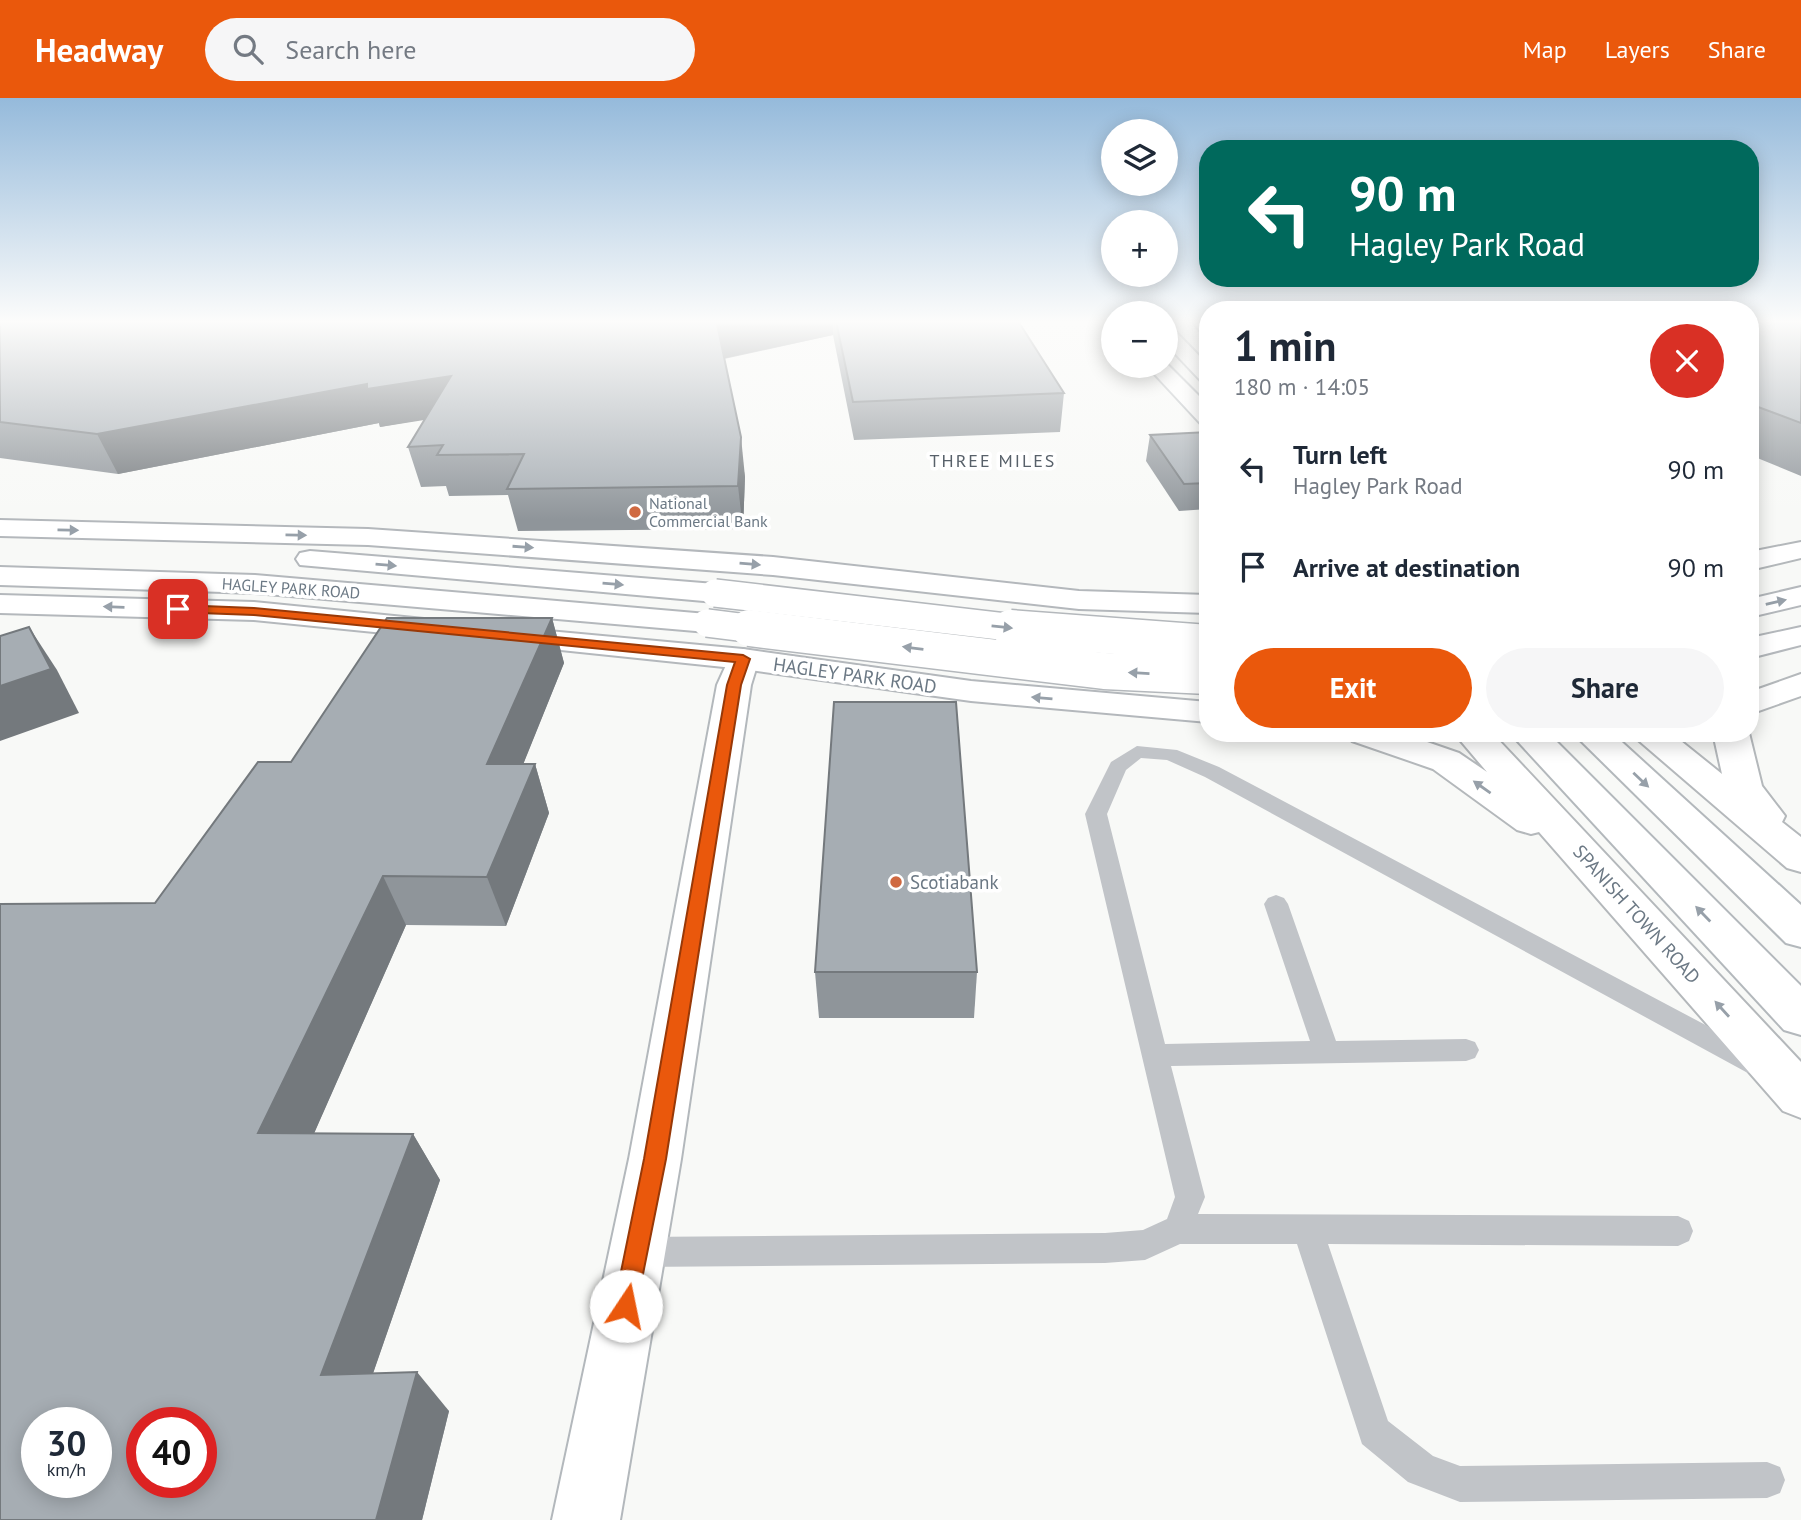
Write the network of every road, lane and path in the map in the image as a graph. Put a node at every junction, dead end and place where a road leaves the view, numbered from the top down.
1 (1178, 387) edge
2 (1199, 409) edge
3 (0, 528) edge
4 (0, 550) edge
5 (1801, 550) edge
6 (1759, 559) edge
7 (0, 576) edge
8 (1199, 580) edge
9 (1801, 596) edge
10 (1079, 600) junction
11 (0, 604) edge
12 (1199, 604) edge
13 (1759, 606) edge
14 (711, 608) junction
15 (1801, 636) edge
16 (1199, 642) edge
17 (1759, 646) edge
18 (743, 659) junction
19 (1199, 676) edge
20 (1801, 683) edge
21 (1759, 689) edge
22 (1759, 700) edge
23 (1199, 711) edge
24 (1391, 742) edge
25 (1480, 742) edge
26 (1537, 742) edge
27 (1601, 742) edge
28 (1659, 742) edge
29 (1733, 742) edge
30 (1800, 857) edge
31 (1276, 904) dead end
32 (1801, 931) edge
33 (1663, 943) junction
34 (1801, 1016) edge
35 (1466, 1050) dead end
36 (1327, 1052) junction
37 (1156, 1055) junction
38 (1794, 1088) edge
39 (1178, 1229) junction
40 (1308, 1230) junction
41 (1678, 1231) dead end
42 (637, 1252) junction
43 (1768, 1480) dead end
44 (586, 1520) edge

1 - 2 main road
3 -> 10 main road
4 -> 14 main road, HAGLEY PARK ROAD
5 - 6 main road
7 - 14 main road, HAGLEY PARK ROAD
8 - 10 main road
13 -> 9 main road
10 - 12 main road
10 - 18 main road
18 -> 11 main road, HAGLEY PARK ROAD
14 -> 16 main road, HAGLEY PARK ROAD, bridge
19 -> 14 main road, HAGLEY PARK ROAD, bridge
15 - 17 main road
23 -> 18 main road, HAGLEY PARK ROAD
18 - 42 main road
20 - 21 main road
20 - 22 main road
33 -> 24 main road
25 - 33 main road, SPANISH TOWN ROAD
34 -> 26 main road
27 -> 32 main road
28 - 30 main road
29 - 30 main road
31 - 36 lane
38 -> 33 main road, SPANISH TOWN ROAD
35 - 36 lane
36 - 37 lane
37 - 38 lane
37 - 39 lane
39 - 40 lane
39 - 42 lane
40 - 41 lane
40 - 43 lane
42 - 44 main road

